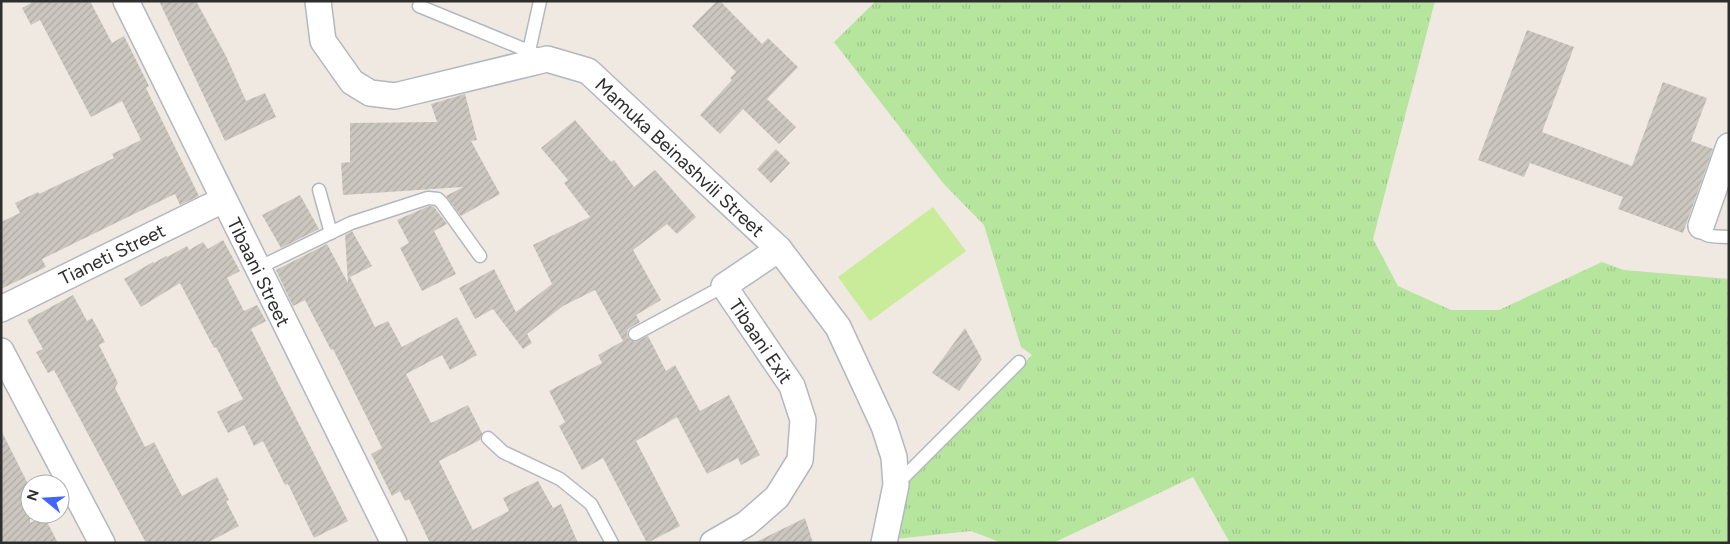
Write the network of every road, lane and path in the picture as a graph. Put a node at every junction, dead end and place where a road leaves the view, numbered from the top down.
1 (126, 1) edge
2 (318, 1) edge
3 (540, 1) edge
4 (419, 6) dead end
5 (538, 55) junction
6 (1729, 146) edge
7 (319, 190) dead end
8 (223, 200) junction
9 (1701, 226) joint
10 (331, 232) junction
11 (1729, 237) edge
12 (779, 249) junction
13 (480, 256) dead end
14 (258, 268) junction
15 (724, 286) junction
16 (1, 309) edge
17 (635, 334) dead end
18 (1, 351) edge
19 (1019, 362) dead end
20 (488, 438) dead end
21 (896, 485) junction
22 (388, 541) edge
23 (102, 543) edge
24 (612, 543) edge
25 (713, 543) edge
26 (884, 543) edge

1 - 8 street, Tibaani Street
2 - 5 street, Mamuka Beinashvili Street
3 - 5 lane
4 - 5 lane
5 - 12 street, Mamuka Beinashvili Street
6 - 9 street
7 - 10 lane
8 - 14 street, Tibaani Street
8 - 16 street, Tianeti Street
9 - 11 lane
10 - 13 lane
10 - 14 lane
12 - 15 street, Tibaani Exit
12 - 21 street, Mamuka Beinashvili Street
14 - 22 street, Tibaani Street
15 - 17 lane
15 - 25 street, Tibaani Exit
18 - 23 street
19 - 21 lane
20 - 24 lane
21 - 26 street, Mamuka Beinashvili Street

